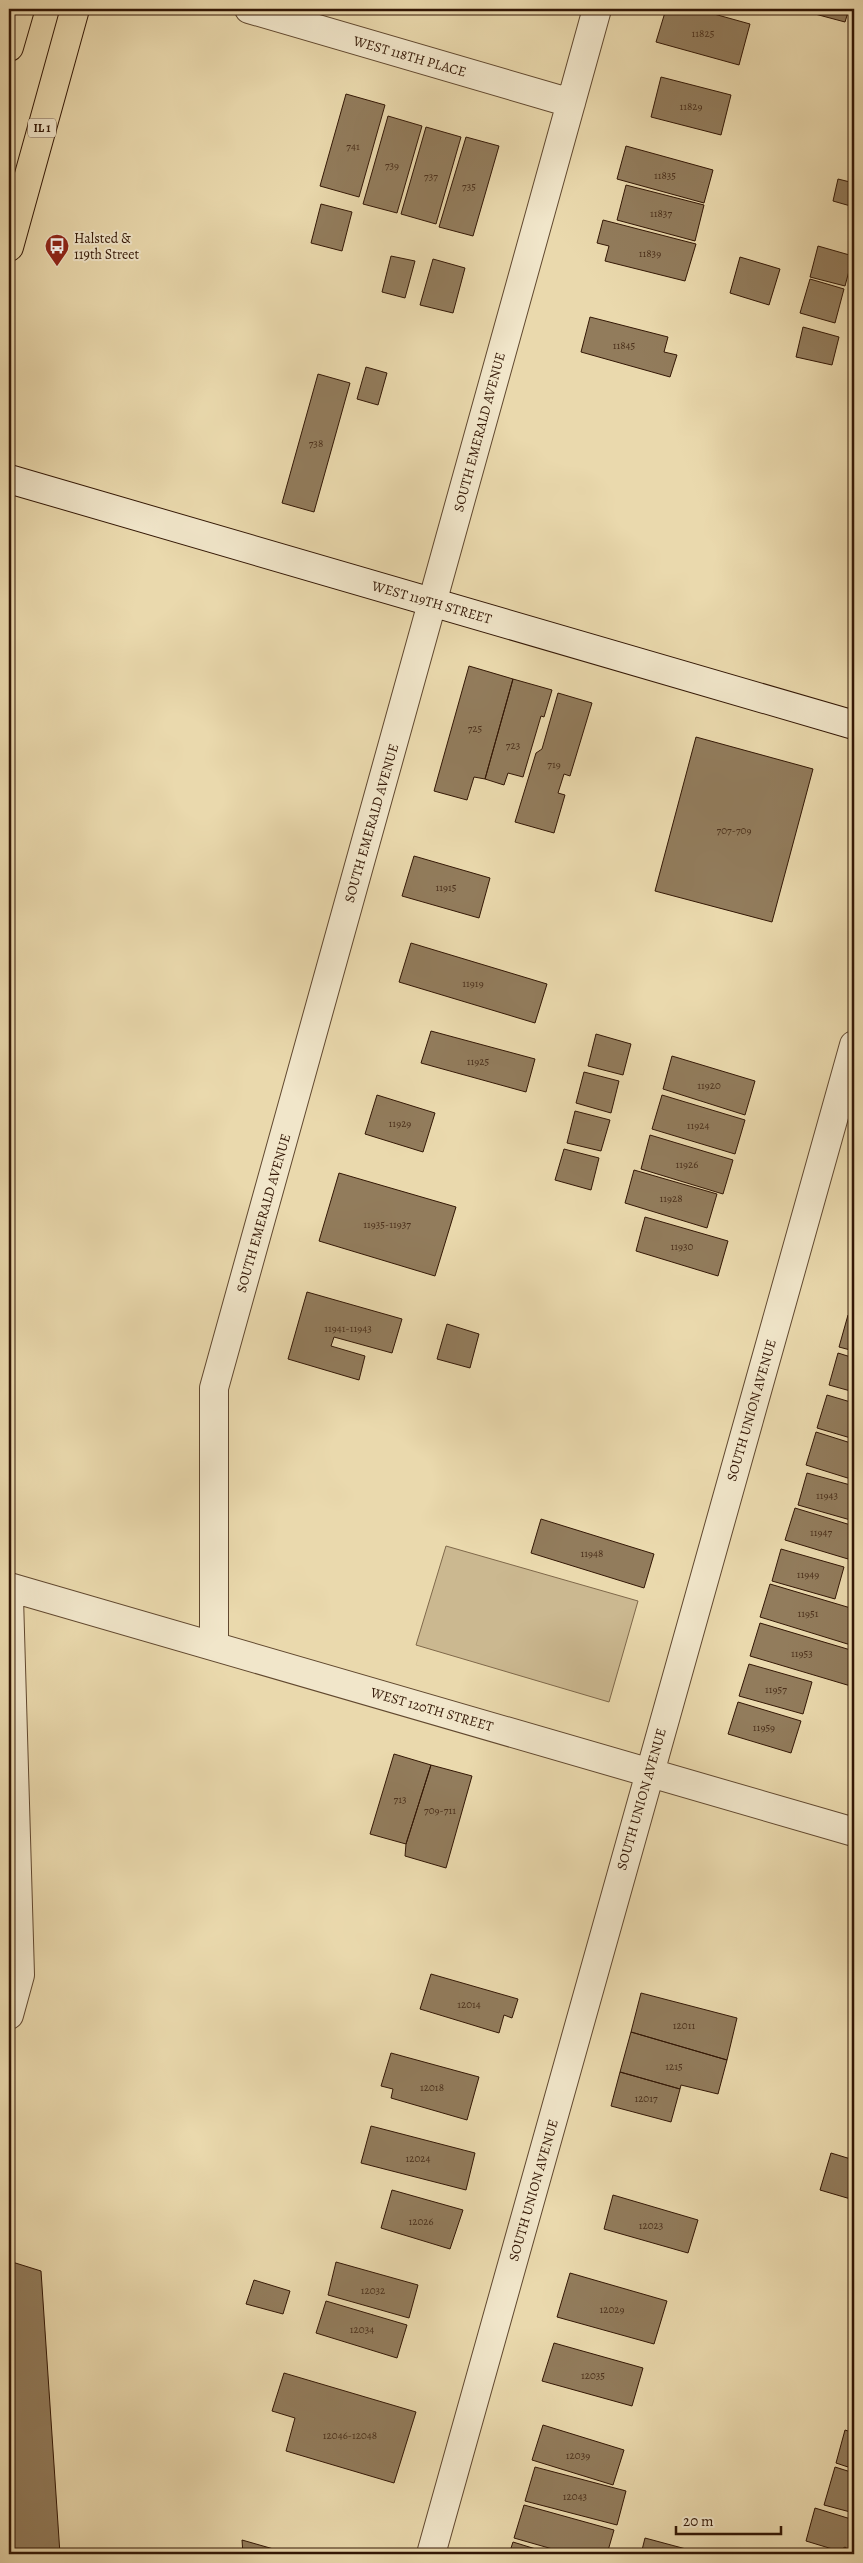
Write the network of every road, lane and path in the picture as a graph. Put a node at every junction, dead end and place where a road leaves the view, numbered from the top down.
1 (20, 9) edge
2 (76, 9) edge
3 (249, 9) edge
4 (597, 9) edge
5 (9, 47) edge
6 (571, 103) junction
7 (9, 247) edge
8 (9, 479) edge
9 (432, 602) junction
10 (854, 725) edge
11 (854, 1045) edge
12 (9, 1587) edge
13 (9, 1598) edge
14 (214, 1646) junction
15 (649, 1772) junction
16 (854, 1832) edge
17 (9, 2014) edge
18 (431, 2554) edge

1 - 5 main road
2 - 7 main road, IL 1
3 - 6 street, WEST 118TH PLACE
4 - 6 street, SOUTH EMERALD AVENUE
6 - 9 street, SOUTH EMERALD AVENUE
8 - 9 street, WEST 119TH STREET
9 - 10 street, WEST 119TH STREET
9 - 14 street, SOUTH EMERALD AVENUE
11 - 15 street, SOUTH UNION AVENUE
12 - 14 street, WEST 120TH STREET
13 - 17 street
14 - 15 street, WEST 120TH STREET
15 - 16 street, WEST 120TH STREET
15 - 18 street, SOUTH UNION AVENUE

